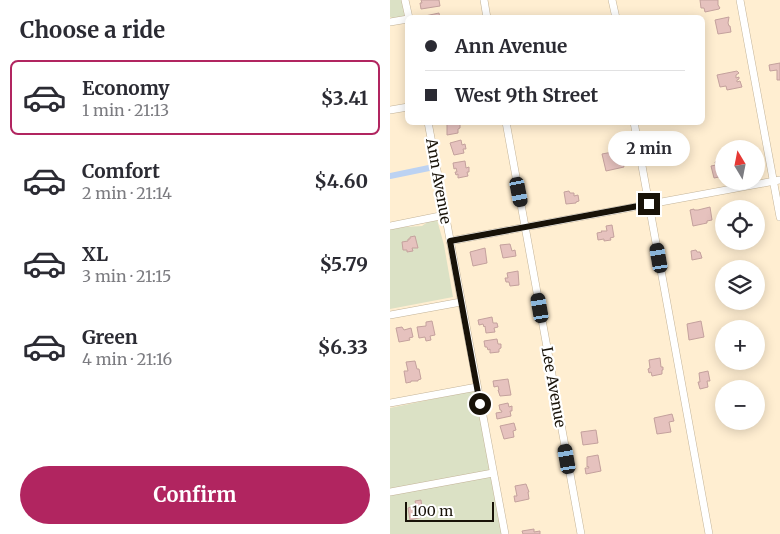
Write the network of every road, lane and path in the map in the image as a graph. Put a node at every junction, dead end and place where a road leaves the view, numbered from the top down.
1 (405, 0) edge
2 (484, 0) edge
3 (612, 0) edge
4 (740, 0) edge
5 (408, 15) edge
6 (486, 15) edge
7 (615, 15) edge
8 (405, 19) edge
9 (390, 22) edge
10 (405, 108) edge
11 (390, 110) edge
12 (429, 125) edge
13 (507, 125) edge
14 (635, 125) edge
15 (777, 181) edge
16 (649, 204) junction
17 (445, 216) junction
18 (780, 217) edge
19 (390, 226) edge
20 (525, 227) junction
21 (450, 241) junction
22 (461, 302) junction
23 (390, 315) edge
24 (477, 387) junction
25 (390, 403) edge
26 (493, 473) junction
27 (390, 492) edge
28 (505, 534) edge
29 (581, 534) edge
30 (709, 534) edge

1 - 5 street
2 - 6 street
3 - 7 street
4 - 15 street
8 - 9 street
10 - 11 street
12 - 17 street, Ann Avenue
13 - 20 street, Lee Avenue
14 - 16 street
15 - 16 street
15 - 18 street
16 - 20 street
16 - 30 street
17 - 19 street
17 - 21 street, Ann Avenue
20 - 21 street
20 - 29 street, Lee Avenue
21 - 22 street, Ann Avenue
22 - 23 street
22 - 24 street, Ann Avenue
24 - 25 street
24 - 26 street, Ann Avenue
26 - 27 street
26 - 28 street, Ann Avenue

